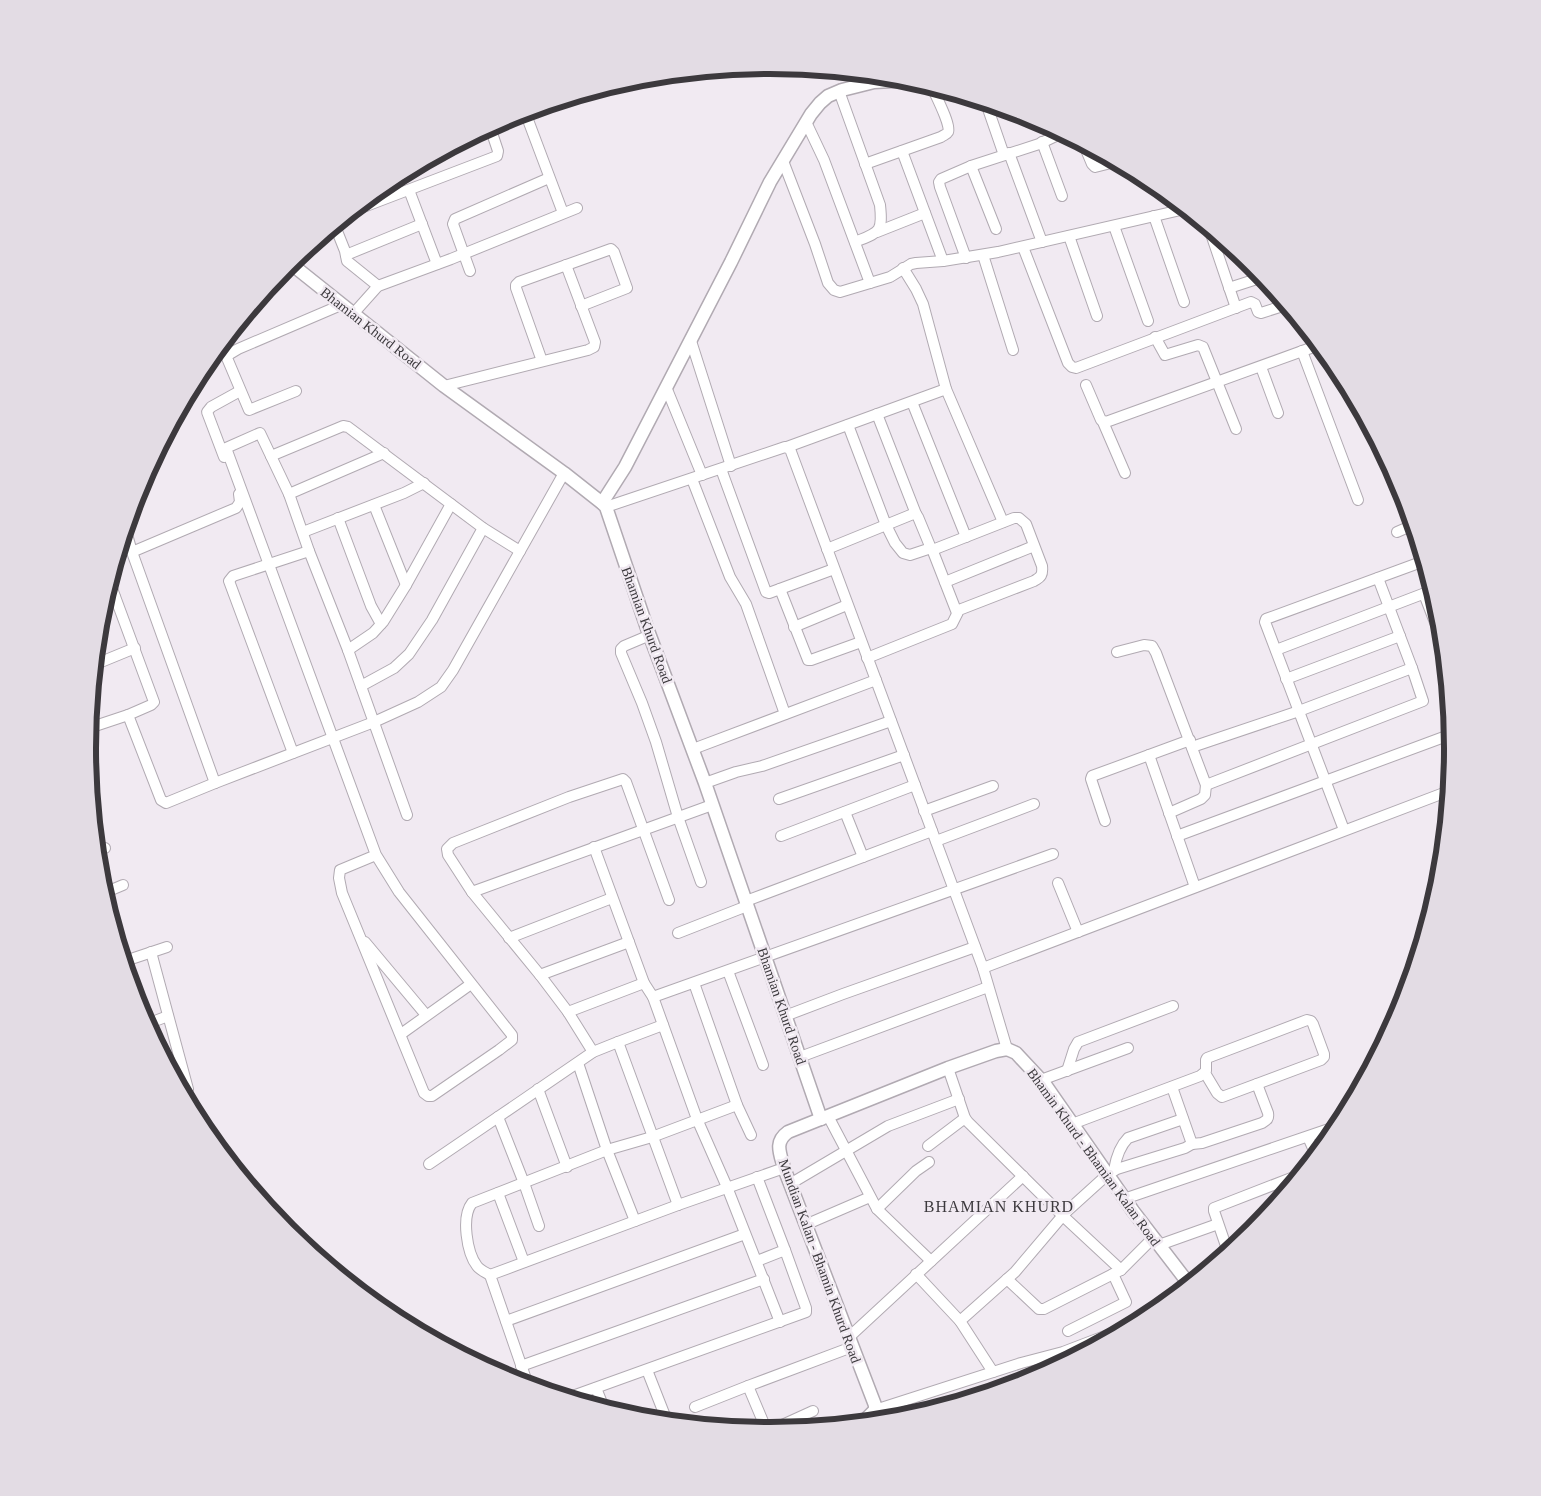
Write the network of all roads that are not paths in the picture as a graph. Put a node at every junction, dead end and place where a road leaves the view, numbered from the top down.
1 (875, 83) edge
2 (839, 92) junction
3 (936, 95) edge
4 (989, 111) edge
5 (528, 119) edge
6 (806, 122) junction
7 (492, 134) edge
8 (1054, 136) edge
9 (1042, 142) junction
10 (902, 151) junction
11 (1087, 153) edge
12 (1007, 154) junction
13 (783, 161) junction
14 (865, 164) junction
15 (1108, 164) edge
16 (971, 166) junction
17 (549, 178) junction
18 (409, 190) junction
19 (1062, 196) dead end
20 (373, 203) edge
21 (578, 208) dead end
22 (1177, 210) edge
23 (563, 213) junction
24 (925, 213) junction
25 (1154, 216) junction
26 (422, 224) junction
27 (1114, 226) junction
28 (996, 229) dead end
29 (338, 231) edge
30 (877, 232) junction
31 (1069, 236) junction
32 (1213, 239) edge
33 (855, 242) junction
34 (1042, 242) junction
35 (1023, 247) junction
36 (463, 254) junction
37 (346, 255) junction
38 (983, 255) junction
39 (966, 258) junction
40 (943, 261) junction
41 (437, 264) junction
42 (566, 265) junction
43 (297, 268) edge
44 (903, 268) junction
45 (470, 271) dead end
46 (1254, 279) edge
47 (870, 283) junction
48 (378, 286) junction
49 (1229, 288) junction
50 (1184, 302) dead end
51 (341, 305) junction
52 (581, 306) junction
53 (1280, 307) edge
54 (1236, 308) junction
55 (353, 314) junction
56 (1097, 316) dead end
57 (1148, 321) dead end
58 (1155, 338) junction
59 (691, 341) junction
60 (1312, 347) edge
61 (1013, 350) dead end
62 (1302, 351) junction
63 (542, 361) junction
64 (1261, 367) junction
65 (1218, 382) junction
66 (1086, 385) dead end
67 (444, 386) junction
68 (666, 387) junction
69 (946, 389) junction
70 (240, 391) junction
71 (296, 391) dead end
72 (912, 402) junction
73 (1278, 413) dead end
74 (877, 414) junction
75 (1103, 422) junction
76 (848, 425) junction
77 (1236, 429) dead end
78 (787, 447) junction
79 (384, 453) junction
80 (271, 456) junction
81 (726, 467) junction
82 (564, 473) junction
83 (1125, 473) dead end
84 (702, 475) junction
85 (692, 479) junction
86 (424, 483) junction
87 (289, 494) junction
88 (1358, 500) dead end
89 (451, 504) junction
90 (374, 505) junction
91 (604, 505) junction
92 (916, 514) junction
93 (338, 518) junction
94 (1003, 522) junction
95 (886, 525) junction
96 (1408, 527) edge
97 (483, 528) junction
98 (303, 532) junction
99 (1397, 532) dead end
100 (966, 537) junction
101 (129, 541) edge
102 (1034, 546) junction
103 (932, 548) junction
104 (827, 549) junction
105 (309, 551) junction
106 (520, 551) junction
107 (132, 552) junction
108 (1419, 562) edge
109 (268, 565) junction
110 (834, 569) junction
111 (1378, 578) junction
112 (945, 582) junction
113 (406, 585) junction
114 (780, 589) junction
115 (1427, 593) edge
116 (115, 597) edge
117 (848, 605) junction
118 (1389, 607) junction
119 (957, 613) junction
120 (381, 624) junction
121 (794, 627) junction
122 (650, 635) junction
123 (1400, 636) junction
124 (861, 642) junction
125 (135, 648) junction
126 (348, 650) junction
127 (1276, 650) junction
128 (1117, 652) dead end
129 (867, 658) junction
130 (102, 662) edge
131 (1412, 668) junction
132 (1286, 679) junction
133 (876, 680) junction
134 (361, 686) junction
135 (1298, 711) junction
136 (785, 714) junction
137 (128, 715) junction
138 (891, 720) junction
139 (374, 722) junction
140 (97, 725) edge
141 (1444, 737) edge
142 (333, 738) junction
143 (1191, 743) junction
144 (1311, 744) junction
145 (692, 749) junction
146 (293, 753) junction
147 (904, 755) junction
148 (1149, 755) junction
149 (1326, 782) junction
150 (215, 783) junction
151 (705, 783) junction
152 (915, 785) junction
153 (1206, 785) junction
154 (993, 786) dead end
155 (1443, 793) edge
156 (779, 799) dead end
157 (712, 804) junction
158 (1034, 804) dead end
159 (924, 811) junction
160 (845, 812) junction
161 (1169, 813) junction
162 (407, 815) dead end
163 (678, 817) junction
164 (1105, 821) dead end
165 (643, 830) junction
166 (1344, 830) junction
167 (781, 836) dead end
168 (934, 836) junction
169 (1177, 836) junction
170 (594, 847) junction
171 (1052, 854) dead end
172 (376, 855) junction
173 (863, 857) junction
174 (701, 882) dead end
175 (1058, 883) dead end
176 (123, 885) dead end
177 (1196, 887) junction
178 (111, 890) edge
179 (954, 890) junction
180 (472, 892) junction
181 (612, 898) junction
182 (669, 900) dead end
183 (746, 904) junction
184 (1078, 932) junction
185 (678, 933) dead end
186 (360, 936) junction
187 (509, 938) junction
188 (629, 942) junction
189 (167, 947) dead end
190 (975, 947) junction
191 (151, 952) junction
192 (765, 958) junction
193 (130, 959) edge
194 (983, 968) junction
195 (728, 971) junction
196 (540, 976) junction
197 (644, 983) junction
198 (694, 983) junction
199 (471, 984) junction
200 (988, 987) junction
201 (653, 997) junction
202 (1173, 1006) dead end
203 (568, 1012) junction
204 (426, 1015) junction
205 (168, 1016) junction
206 (784, 1016) junction
207 (155, 1021) edge
208 (663, 1025) junction
209 (401, 1034) junction
210 (618, 1042) junction
211 (1128, 1048) dead end
212 (1007, 1049) junction
213 (594, 1052) junction
214 (800, 1057) junction
215 (578, 1063) junction
216 (763, 1065) dead end
217 (948, 1068) junction
218 (1068, 1071) junction
219 (1205, 1073) junction
220 (1041, 1080) junction
221 (186, 1084) edge
222 (1257, 1084) junction
223 (1172, 1087) junction
224 (538, 1089) junction
225 (959, 1099) junction
226 (737, 1104) junction
227 (498, 1116) junction
228 (824, 1118) junction
229 (965, 1118) junction
230 (697, 1119) junction
231 (1183, 1119) junction
232 (1072, 1124) junction
233 (1326, 1130) edge
234 (751, 1135) dead end
235 (652, 1136) junction
236 (1308, 1137) junction
237 (1192, 1144) junction
238 (928, 1146) dead end
239 (1313, 1148) edge
240 (608, 1150) junction
241 (845, 1150) junction
242 (929, 1162) dead end
243 (429, 1164) dead end
244 (566, 1167) junction
245 (784, 1168) junction
246 (1110, 1172) junction
247 (1022, 1176) junction
248 (757, 1177) junction
249 (1288, 1179) edge
250 (524, 1183) junction
251 (790, 1184) junction
252 (727, 1187) junction
253 (498, 1193) junction
254 (870, 1197) junction
255 (1124, 1199) junction
256 (678, 1205) junction
257 (877, 1209) junction
258 (1063, 1216) junction
259 (635, 1221) junction
260 (1218, 1224) junction
261 (806, 1225) junction
262 (539, 1226) dead end
263 (745, 1234) junction
264 (1156, 1241) junction
265 (1226, 1245) edge
266 (785, 1250) junction
267 (931, 1260) junction
268 (756, 1261) junction
269 (524, 1262) junction
270 (1117, 1272) junction
271 (916, 1274) junction
272 (490, 1275) junction
273 (764, 1279) junction
274 (1007, 1279) junction
275 (1185, 1279) edge
276 (506, 1321) junction
277 (960, 1321) junction
278 (780, 1322) junction
279 (1068, 1332) dead end
280 (850, 1342) junction
281 (1090, 1342) edge
282 (521, 1366) junction
283 (647, 1370) junction
284 (992, 1372) junction
285 (524, 1375) edge
286 (748, 1386) junction
287 (596, 1388) junction
288 (580, 1394) edge
289 (601, 1400) edge
290 (695, 1407) dead end
291 (875, 1410) junction
292 (813, 1411) dead end
293 (664, 1413) edge
294 (871, 1414) edge
295 (764, 1422) edge
296 (789, 1422) edge

1 - 2 street
2 - 6 street
2 - 14 street
3 - 10 street
4 - 12 street
5 - 17 street
6 - 13 street
6 - 33 street
7 - 18 street
8 - 9 street
9 - 12 street
9 - 19 street
10 - 14 street
10 - 24 street
11 - 15 street
12 - 16 street
12 - 34 street
13 - 47 street
13 - 59 street
14 - 30 street
16 - 28 street
16 - 39 street
17 - 23 street
17 - 36 street
18 - 20 street
18 - 26 street
21 - 23 street
22 - 25 street
23 - 36 street
24 - 30 street
24 - 40 street
25 - 27 street
25 - 50 street
26 - 37 street
26 - 41 street
27 - 31 street
27 - 57 street
29 - 37 street
30 - 33 street
31 - 34 street
31 - 56 street
32 - 49 street
33 - 47 street
34 - 35 street
35 - 38 street
35 - 58 street
36 - 41 street
36 - 45 street
37 - 48 street
38 - 39 street
38 - 61 street
39 - 40 street
40 - 44 street
41 - 48 street
42 - 52 street
42 - 52 street
42 - 63 street
43 - 51 street, Bhamian Khurd Road
44 - 47 street
44 - 69 street
46 - 49 street
48 - 55 street
49 - 54 street
51 - 55 street, Bhamian Khurd Road
51 - 70 street
52 - 63 street
53 - 54 street
54 - 58 street
55 - 67 street, Bhamian Khurd Road
58 - 65 street
59 - 68 street
59 - 81 street
60 - 62 street
62 - 64 street
62 - 88 street
63 - 67 street
64 - 65 street
64 - 73 street
65 - 75 street
65 - 77 street
66 - 75 street
67 - 82 street, Bhamian Khurd Road
68 - 84 street
68 - 91 street
69 - 72 street
69 - 94 street
70 - 71 street
70 - 107 street
72 - 74 street
72 - 100 street
74 - 76 street
74 - 92 street
75 - 83 street
76 - 78 street
76 - 95 street
78 - 81 street
78 - 104 street
79 - 80 street
79 - 86 street
79 - 87 street
80 - 87 street
80 - 109 street
81 - 84 street
81 - 114 street
82 - 91 street, Bhamian Khurd Road
82 - 106 street
84 - 85 street
85 - 91 street
85 - 136 street
86 - 89 street
86 - 90 street
87 - 98 street
89 - 97 street
89 - 113 street
90 - 93 street
90 - 113 street
91 - 122 street, Bhamian Khurd Road
92 - 95 street
92 - 103 street
93 - 98 street
93 - 120 street
94 - 100 street
94 - 102 street
95 - 103 street
95 - 104 street
96 - 99 street
97 - 106 street
97 - 134 street
98 - 105 street
100 - 103 street
101 - 107 street
102 - 112 street
102 - 119 street
103 - 112 street
104 - 110 street
105 - 109 street
105 - 126 street
106 - 139 street
107 - 150 street
108 - 111 street
109 - 142 street
109 - 146 street
110 - 114 street
110 - 117 street
111 - 118 street
111 - 127 street
112 - 119 street
113 - 120 street
114 - 121 street
115 - 118 street
116 - 125 street
117 - 121 street
117 - 124 street
118 - 123 street
118 - 127 street
119 - 129 street
120 - 126 street
121 - 124 street
122 - 145 street, Bhamian Khurd Road
122 - 163 street
123 - 131 street
123 - 132 street
124 - 129 street
125 - 130 street
125 - 137 street
126 - 134 street
127 - 132 street
128 - 143 street
129 - 133 street
131 - 135 street
131 - 144 street
132 - 135 street
133 - 136 street
133 - 138 street
134 - 139 street
135 - 143 street
135 - 144 street
136 - 145 street
137 - 140 street
137 - 150 street
138 - 147 street
138 - 151 street
139 - 142 street
139 - 162 street
141 - 149 street
142 - 146 street
142 - 172 street
143 - 148 street
143 - 153 street
144 - 149 street
144 - 153 street
145 - 151 street, Bhamian Khurd Road
146 - 150 street
147 - 152 street
147 - 156 street
148 - 161 street
148 - 164 street
149 - 166 street
149 - 169 street
151 - 157 street, Bhamian Khurd Road
152 - 159 street
152 - 160 street
153 - 161 street
154 - 159 street
155 - 166 street
157 - 163 street
157 - 183 street, Bhamian Khurd Road
158 - 168 street
159 - 168 street
160 - 167 street
160 - 173 street
161 - 169 street
163 - 165 street
163 - 174 street
165 - 170 street
165 - 180 street
165 - 182 street
166 - 177 street
168 - 173 street
168 - 179 street
169 - 177 street
170 - 180 street
170 - 181 street
171 - 179 street
172 - 186 street
172 - 199 street
173 - 183 street
175 - 184 street
176 - 178 street
177 - 184 street
179 - 190 street
179 - 192 street
180 - 187 street
181 - 187 street
181 - 188 street
183 - 185 street
183 - 192 street, Bhamian Khurd Road
184 - 194 street
186 - 204 street
186 - 209 street
187 - 196 street
188 - 196 street
188 - 197 street
189 - 191 street
190 - 194 street
190 - 206 street
191 - 193 street
191 - 205 street
192 - 195 street
192 - 206 street, Bhamian Khurd Road
194 - 200 street
195 - 198 street
195 - 216 street
196 - 203 street
197 - 201 street
197 - 203 street
198 - 201 street
198 - 226 street
199 - 204 street
199 - 209 street
200 - 212 street
200 - 214 street
201 - 208 street
202 - 218 street
203 - 213 street
204 - 209 street
205 - 207 street
205 - 221 street
206 - 214 street, Bhamian Khurd Road
208 - 210 street
208 - 230 street
210 - 213 street
210 - 235 street
211 - 218 street
212 - 217 street
212 - 220 street, Bhamin Khurd - Bhamian Kalan Road
213 - 215 street
214 - 228 street, Bhamian Khurd Road
215 - 224 street
215 - 240 street
217 - 225 street
217 - 228 street
218 - 220 street
219 - 222 street
219 - 222 street
219 - 223 street
220 - 232 street, Bhamin Khurd - Bhamian Kalan Road
222 - 237 street
223 - 231 street
223 - 232 street
224 - 227 street
224 - 244 street
225 - 229 street
225 - 241 street
226 - 230 street
226 - 234 street
227 - 243 street
227 - 250 street
228 - 241 street
228 - 245 street, Mundian Kalan - Bhamin Khurd Road
229 - 238 street
229 - 247 street
230 - 235 street
230 - 252 street
231 - 237 street
231 - 246 street
232 - 246 street, Bhamin Khurd - Bhamian Kalan Road
233 - 236 street
235 - 240 street
235 - 256 street
236 - 239 street
236 - 255 street
237 - 246 street
240 - 244 street
240 - 259 street
241 - 251 street
241 - 254 street
242 - 257 street
244 - 250 street
245 - 248 street
245 - 251 street, Mundian Kalan - Bhamin Khurd Road
246 - 255 street, Bhamin Khurd - Bhamian Kalan Road
246 - 258 street
247 - 258 street
247 - 267 street
248 - 252 street
248 - 266 street
249 - 260 street
250 - 253 street
250 - 262 street
251 - 261 street, Mundian Kalan - Bhamin Khurd Road
252 - 256 street
252 - 263 street
253 - 269 street
253 - 272 street
254 - 257 street
254 - 261 street
255 - 264 street, Bhamin Khurd - Bhamian Kalan Road
256 - 259 street
257 - 267 street
258 - 270 street
258 - 274 street
259 - 269 street
260 - 264 street
260 - 265 street
261 - 280 street, Mundian Kalan - Bhamin Khurd Road
263 - 268 street
263 - 276 street
264 - 270 street
264 - 275 street, Bhamin Khurd - Bhamian Kalan Road
266 - 268 street
266 - 278 street
267 - 271 street
268 - 273 street
269 - 272 street
270 - 274 street
270 - 279 street
271 - 277 street
271 - 280 street
272 - 276 street
273 - 278 street
273 - 282 street
274 - 277 street
276 - 282 street
277 - 284 street
278 - 283 street
280 - 286 street
280 - 291 street, Mundian Kalan - Bhamin Khurd Road
281 - 284 street
282 - 285 street
283 - 287 street
283 - 293 street
284 - 291 street
286 - 290 street
286 - 295 street
287 - 288 street
287 - 289 street
291 - 294 street
292 - 296 street

